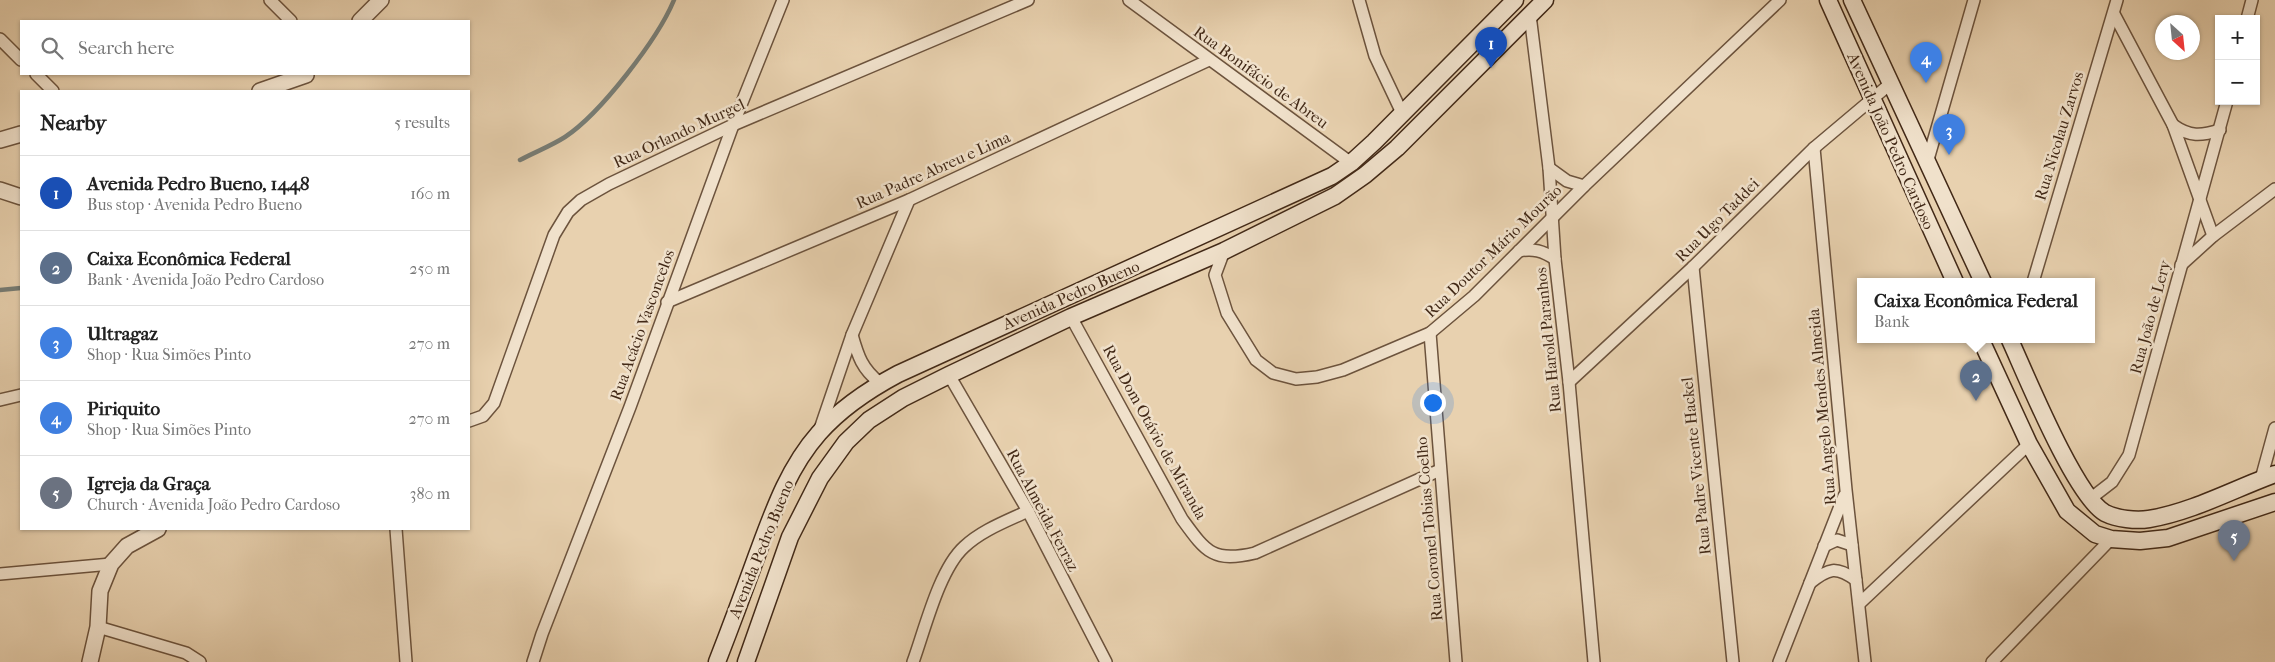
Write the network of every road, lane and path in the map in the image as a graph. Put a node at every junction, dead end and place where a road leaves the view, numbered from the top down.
1 (270, 0) edge
2 (381, 0) edge
3 (783, 0) edge
4 (1028, 0) edge
5 (1129, 0) edge
6 (1359, 0) edge
7 (1515, 0) edge
8 (1545, 0) edge
9 (1780, 0) edge
10 (1828, 0) edge
11 (1852, 0) edge
12 (1974, 0) edge
13 (2118, 0) edge
14 (2252, 0) edge
15 (2114, 14) junction
16 (1530, 15) junction
17 (2248, 15) edge
18 (290, 20) edge
19 (361, 20) edge
20 (0, 38) edge
21 (20, 59) edge
22 (1209, 60) junction
23 (37, 75) edge
24 (303, 75) edge
25 (305, 75) edge
26 (1890, 84) junction
27 (52, 90) edge
28 (263, 90) edge
29 (289, 90) edge
30 (1871, 99) junction
31 (2226, 105) edge
32 (1402, 113) junction
33 (734, 125) junction
34 (2173, 125) junction
35 (2220, 130) junction
36 (20, 134) edge
37 (0, 140) edge
38 (1814, 148) junction
39 (1351, 163) junction
40 (1927, 163) junction
41 (1549, 168) junction
42 (1584, 186) junction
43 (2275, 189) edge
44 (0, 190) edge
45 (20, 197) edge
46 (910, 200) junction
47 (2200, 202) junction
48 (1551, 219) junction
49 (2213, 236) junction
50 (1224, 251) junction
51 (1519, 251) junction
52 (1555, 259) junction
53 (2180, 266) junction
54 (1693, 267) junction
55 (1953, 278) edge
56 (1981, 278) edge
57 (2035, 278) edge
58 (667, 302) junction
59 (1071, 317) junction
60 (1430, 333) junction
61 (852, 335) junction
62 (1982, 343) edge
63 (2014, 343) edge
64 (949, 375) junction
65 (1569, 382) junction
66 (880, 383) junction
67 (20, 395) edge
68 (0, 400) edge
69 (470, 421) edge
70 (2275, 428) edge
71 (818, 434) junction
72 (2029, 444) junction
73 (1440, 470) junction
74 (2268, 476) edge
75 (1846, 490) junction
76 (2090, 499) junction
77 (2275, 502) edge
78 (1028, 511) junction
79 (156, 530) edge
80 (396, 530) edge
81 (2111, 539) junction
82 (1824, 546) junction
83 (1852, 546) junction
84 (111, 564) junction
85 (0, 574) edge
86 (1856, 580) junction
87 (1810, 583) junction
88 (1859, 604) junction
89 (98, 627) junction
90 (90, 662) edge
91 (200, 662) edge
92 (406, 662) edge
93 (533, 662) edge
94 (717, 662) edge
95 (746, 662) edge
96 (912, 662) edge
97 (1106, 662) edge
98 (1456, 662) edge
99 (1594, 662) edge
100 (1733, 662) edge
101 (1779, 662) edge
102 (1865, 662) edge
103 (1992, 662) edge

1 - 18 street
2 - 19 street
3 - 33 street, Rua Acácio Vasconcelos
4 - 33 street, Rua Orlando Murgel
5 - 22 street, Rua Bonifácio de Abreu
6 - 32 street
7 - 32 main road, Avenida Pedro Bueno
8 - 16 main road, Avenida Pedro Bueno
9 - 42 street, Rua Doutor Mário Mourão
10 - 30 main road, Avenida João Pedro Cardoso
11 - 26 main road, Avenida João Pedro Cardoso
12 - 40 street
13 - 15 street, Rua Nicolau Zarvos
14 - 17 street
15 - 34 street
15 - 57 street, Rua Nicolau Zarvos
16 - 41 street, Rua Harold Paranhos
16 - 50 main road, Avenida Pedro Bueno
20 - 21 street
22 - 39 street, Rua Bonifácio de Abreu
22 - 46 street, Rua Padre Abreu e Lima
23 - 27 street
24 - 28 street
25 - 29 street
26 - 30 street, Rua Ugo Taddei
26 - 40 main road, Avenida João Pedro Cardoso
30 - 38 street, Rua Ugo Taddei
30 - 55 main road, Avenida João Pedro Cardoso
31 - 35 street, Rua João de Lery
32 - 39 main road, Avenida Pedro Bueno
33 - 58 street, Rua Acácio Vasconcelos
33 - 69 street, Rua Orlando Murgel
34 - 35 street
34 - 47 street
35 - 47 street, Rua João de Lery
36 - 37 street
38 - 54 street, Rua Ugo Taddei
38 - 75 street, Rua Angelo Mendes Almeida
39 - 66 main road, Avenida Pedro Bueno
40 - 56 main road, Avenida João Pedro Cardoso
41 - 42 street
41 - 48 street, Rua Harold Paranhos
42 - 48 street, Rua Doutor Mário Mourão
43 - 49 street
44 - 45 street
46 - 58 street, Rua Padre Abreu e Lima
46 - 61 street
47 - 49 street
47 - 53 street, Rua João de Lery
48 - 51 street, Rua Doutor Mário Mourão
48 - 52 street, Rua Harold Paranhos
49 - 53 street
50 - 59 main road, Avenida Pedro Bueno
50 - 60 street, Rua Doutor Mário Mourão
51 - 52 street
51 - 60 street, Rua Doutor Mário Mourão
52 - 65 street, Rua Harold Paranhos
53 - 76 street, Rua João de Lery
54 - 65 street, Rua Ugo Taddei
54 - 100 street, Rua Padre Vicente Hackel
58 - 93 street, Rua Acácio Vasconcelos
59 - 64 main road, Avenida Pedro Bueno
59 - 73 street, Rua Dom Otávio de Miranda
60 - 73 street, Rua Coronel Tobias Coelho
61 - 66 street
61 - 71 street
62 - 72 main road
63 - 76 main road
64 - 78 street, Rua Almeida Ferraz
64 - 95 main road, Avenida Pedro Bueno
65 - 99 street, Rua Harold Paranhos
66 - 71 main road, Avenida Pedro Bueno
67 - 68 street
70 - 74 street
71 - 94 main road, Avenida Pedro Bueno
72 - 81 main road
72 - 88 street
73 - 98 street, Rua Coronel Tobias Coelho
74 - 76 main road
75 - 82 street
75 - 83 street, Rua Angelo Mendes Almeida
77 - 81 main road
78 - 96 street
78 - 97 street, Rua Almeida Ferraz
79 - 84 street
80 - 92 street
81 - 103 street
82 - 83 street
82 - 87 street
83 - 86 street, Rua Angelo Mendes Almeida
84 - 85 street
84 - 89 street
86 - 87 street
86 - 88 street, Rua Angelo Mendes Almeida
87 - 101 street
88 - 102 street, Rua Angelo Mendes Almeida
89 - 90 street
89 - 91 street

